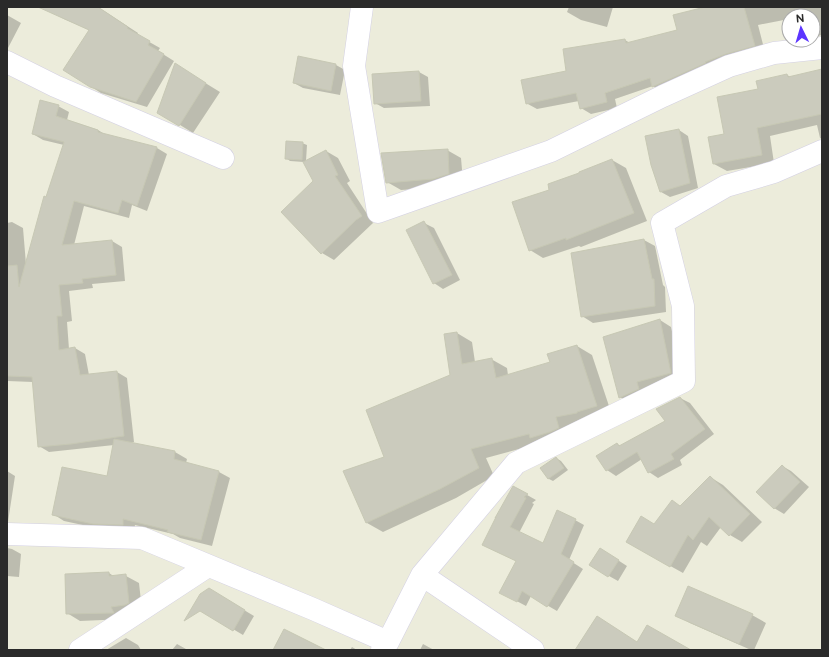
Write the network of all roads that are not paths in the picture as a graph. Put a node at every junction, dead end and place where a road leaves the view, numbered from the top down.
1 (362, 7) edge
2 (822, 48) edge
3 (7, 62) edge
4 (822, 151) edge
5 (223, 158) dead end
6 (7, 534) edge
7 (208, 566) junction
8 (422, 575) junction
9 (384, 646) edge
10 (531, 649) edge
11 (80, 650) edge

1 - 2 street
3 - 5 street
4 - 8 street
6 - 7 street
7 - 9 street
7 - 11 street
8 - 9 street
8 - 10 street

